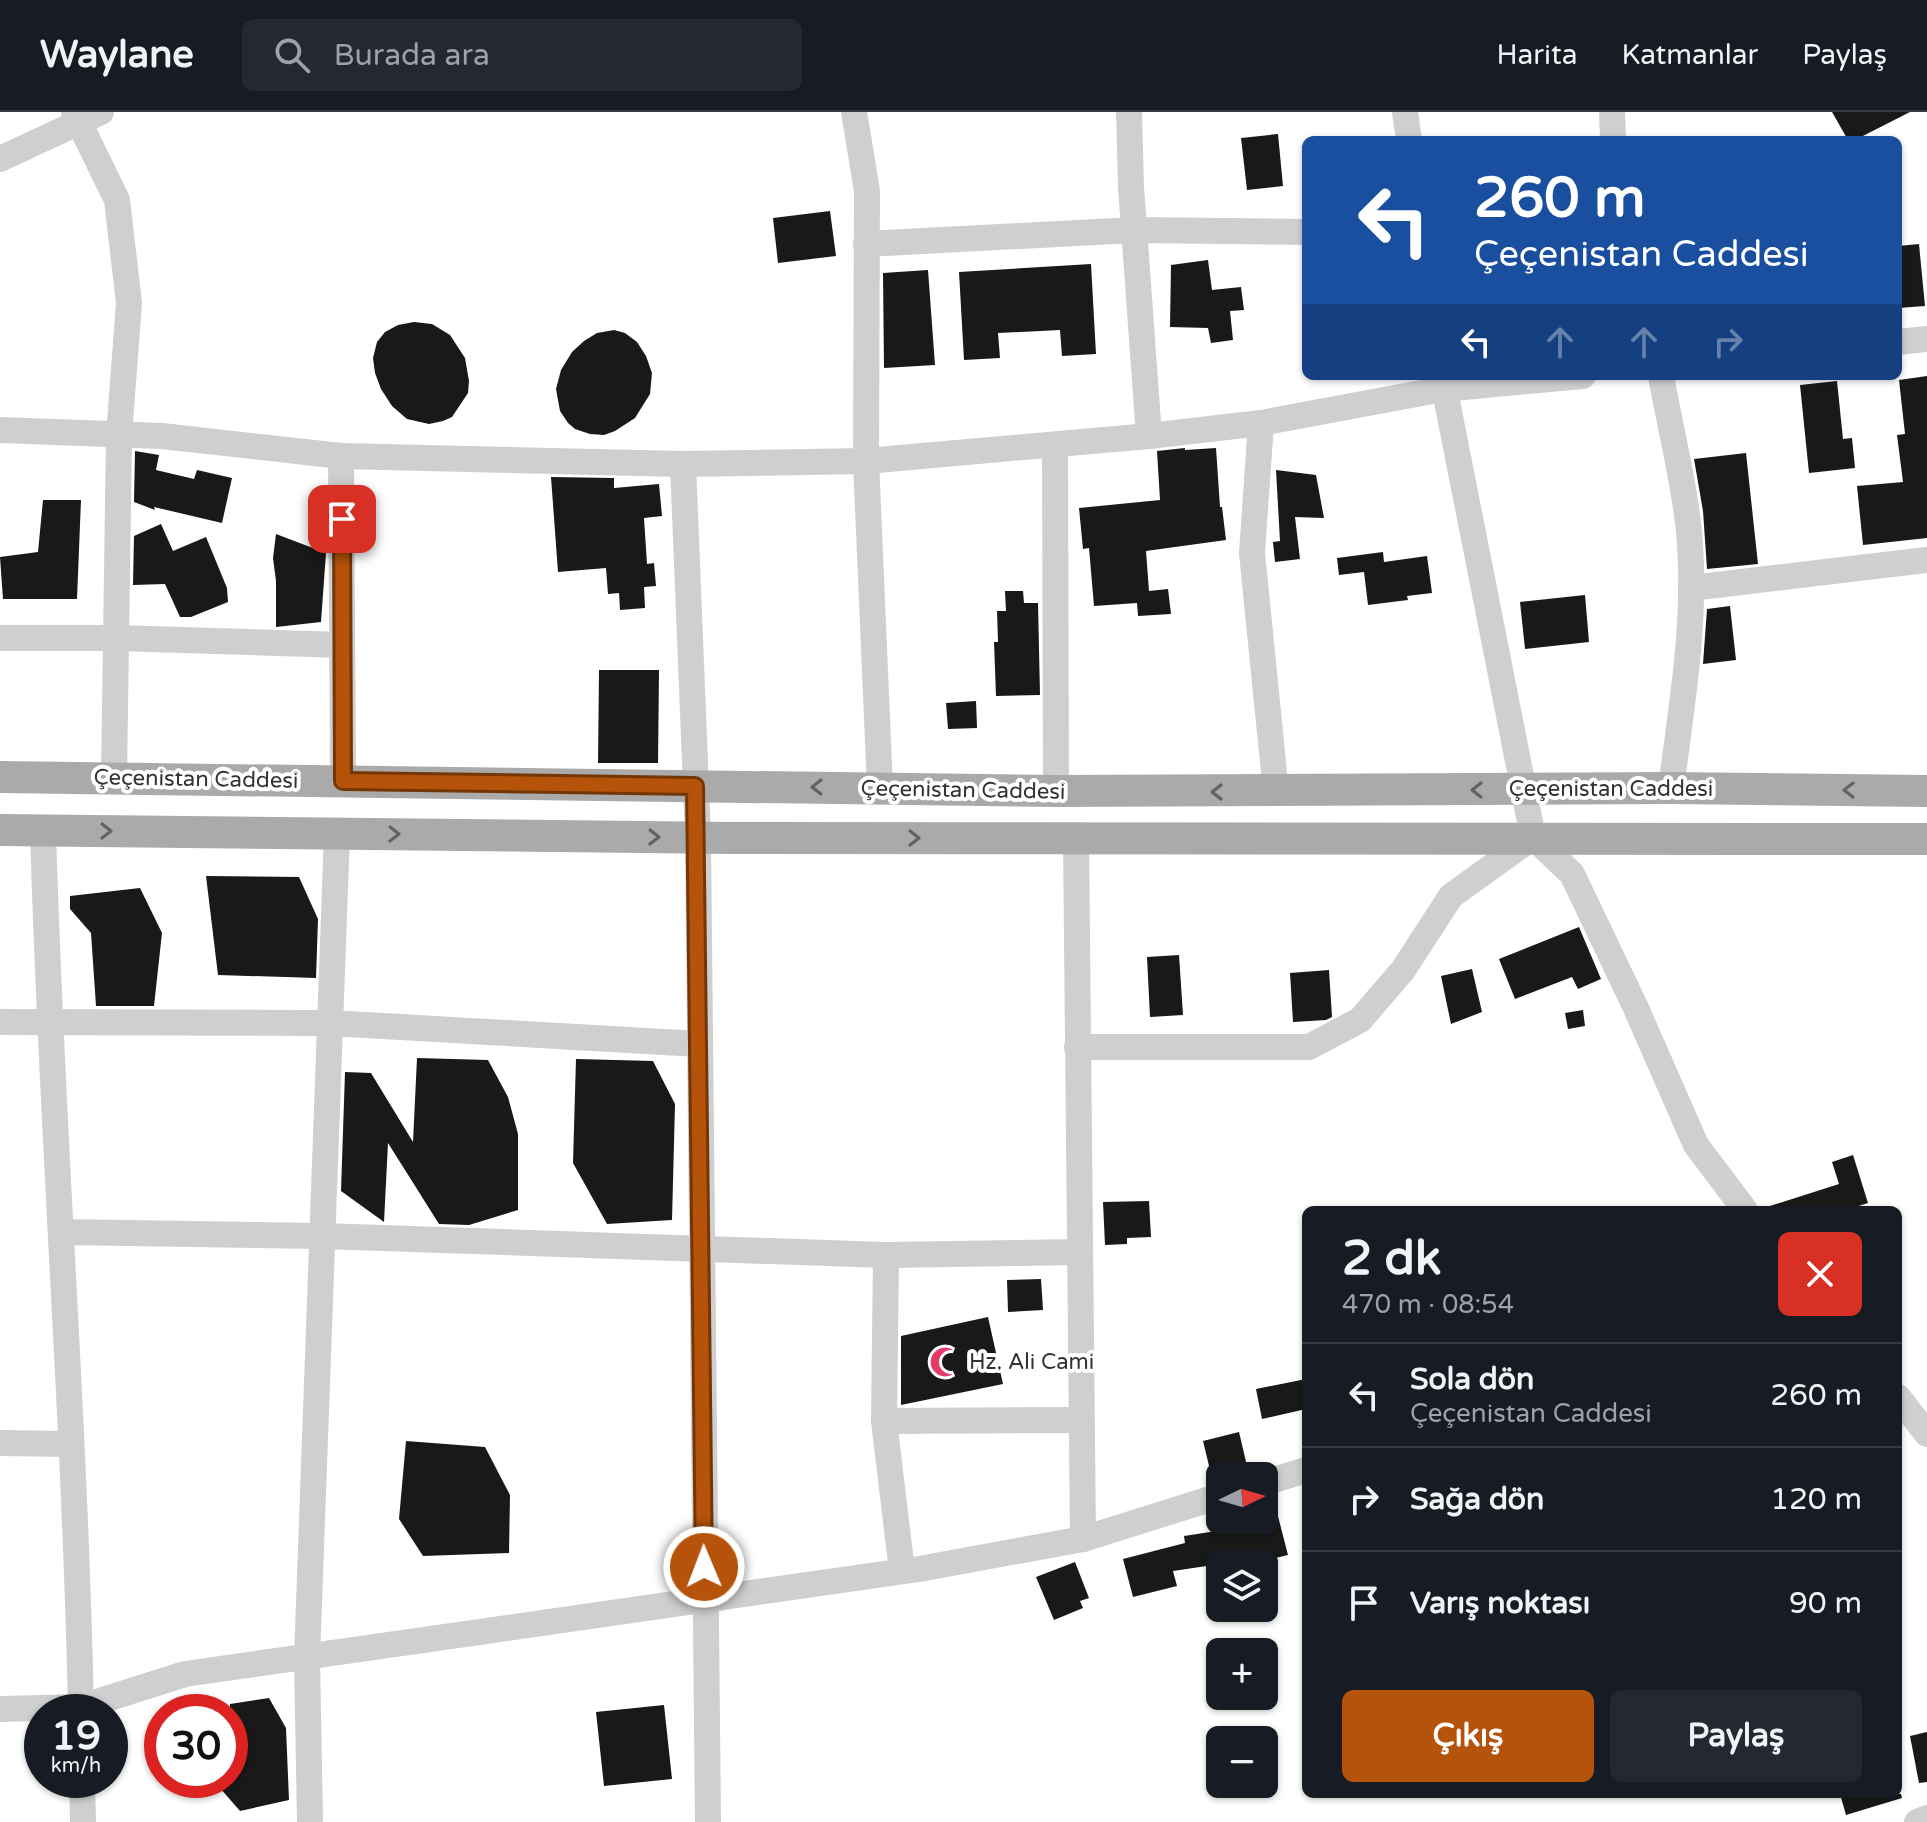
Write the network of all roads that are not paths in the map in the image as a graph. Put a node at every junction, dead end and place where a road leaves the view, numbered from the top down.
1 (854, 112) edge
2 (1129, 112) edge
3 (1405, 112) edge
4 (1612, 112) edge
5 (85, 116) edge
6 (1408, 136) edge
7 (1613, 136) edge
8 (0, 159) edge
9 (1134, 230) junction
10 (1302, 232) edge
11 (866, 244) junction
12 (1927, 339) edge
13 (1902, 342) edge
14 (1488, 380) edge
15 (1662, 380) edge
16 (1442, 382) edge
17 (1261, 423) junction
18 (0, 430) edge
19 (119, 435) junction
20 (1149, 436) junction
21 (1055, 445) junction
22 (341, 456) junction
23 (866, 461) junction
24 (683, 464) junction
25 (1927, 560) edge
26 (1691, 588) junction
27 (0, 638) edge
28 (116, 638) junction
29 (342, 645) junction
30 (0, 777) edge
31 (114, 778) junction
32 (343, 781) junction
33 (695, 786) junction
34 (880, 788) junction
35 (1671, 788) junction
36 (1522, 790) junction
37 (1056, 791) junction
38 (1927, 791) edge
39 (1276, 792) junction
40 (0, 830) edge
41 (43, 830) junction
42 (337, 833) junction
43 (698, 837) junction
44 (1533, 837) junction
45 (1076, 838) junction
46 (1927, 839) edge
47 (0, 1022) edge
48 (48, 1022) junction
49 (330, 1023) junction
50 (699, 1044) junction
51 (1077, 1047) junction
52 (1742, 1206) edge
53 (61, 1232) junction
54 (322, 1236) junction
55 (701, 1248) junction
56 (1080, 1252) junction
57 (886, 1255) junction
58 (1902, 1402) edge
59 (1081, 1420) junction
60 (884, 1421) junction
61 (1927, 1434) edge
62 (0, 1443) edge
63 (71, 1444) junction
64 (1302, 1471) edge
65 (1278, 1479) edge
66 (1206, 1500) edge
67 (1083, 1539) junction
68 (902, 1571) junction
69 (704, 1599) junction
70 (307, 1658) junction
71 (80, 1694) edge
72 (126, 1694) edge
73 (0, 1709) edge
74 (24, 1709) edge
75 (82, 1798) edge
76 (1927, 1818) edge
77 (83, 1822) edge
78 (310, 1822) edge
79 (708, 1822) edge
80 (1917, 1822) edge

1 - 11 street
2 - 9 street
3 - 6 street
4 - 7 street
5 - 8 street
5 - 19 street
9 - 10 street
9 - 11 street
9 - 20 street
11 - 23 street
12 - 13 street
14 - 16 street
15 - 26 street
16 - 17 street
16 - 36 street
17 - 20 street
17 - 39 street
18 - 19 street
19 - 22 street
19 - 28 street
20 - 21 street
21 - 23 street
21 - 37 street
22 - 24 street
22 - 29 street
23 - 24 street
23 - 34 street
24 - 33 street
25 - 26 street
26 - 35 street
27 - 28 street
28 - 29 street
28 - 31 street
29 - 32 street
30 - 31 main road, Çeçenistan Caddesi
31 - 32 main road, Çeçenistan Caddesi
32 - 33 main road, Çeçenistan Caddesi
34 -> 33 main road, Çeçenistan Caddesi
33 - 43 street
34 - 37 main road, Çeçenistan Caddesi
35 - 36 main road, Çeçenistan Caddesi
38 -> 35 main road, Çeçenistan Caddesi
36 -> 39 main road, Çeçenistan Caddesi
36 - 44 street
39 -> 37 main road, Çeçenistan Caddesi
40 - 41 main road
41 -> 42 main road
41 - 48 street
42 -> 43 main road
42 - 49 street
43 -> 45 main road
43 - 50 street
44 - 45 main road
44 - 46 main road
44 - 51 street
44 - 52 street
45 - 51 street
47 - 48 street
48 - 49 street
48 - 53 street
49 - 50 street
49 - 54 street
50 - 55 street
51 - 56 street
53 - 54 street
53 - 63 street
54 - 55 street
54 - 70 street
55 - 57 street
55 - 69 street
56 - 57 street
56 - 59 street
57 - 60 street
58 - 61 street
59 - 60 street
59 - 67 street
60 - 68 street
62 - 63 street
63 - 71 street
64 - 65 street
66 - 67 street
67 - 68 street
68 - 69 street
69 - 70 street
69 - 79 street
70 - 72 street
70 - 78 street
73 - 74 street
75 - 77 street
76 - 80 street

